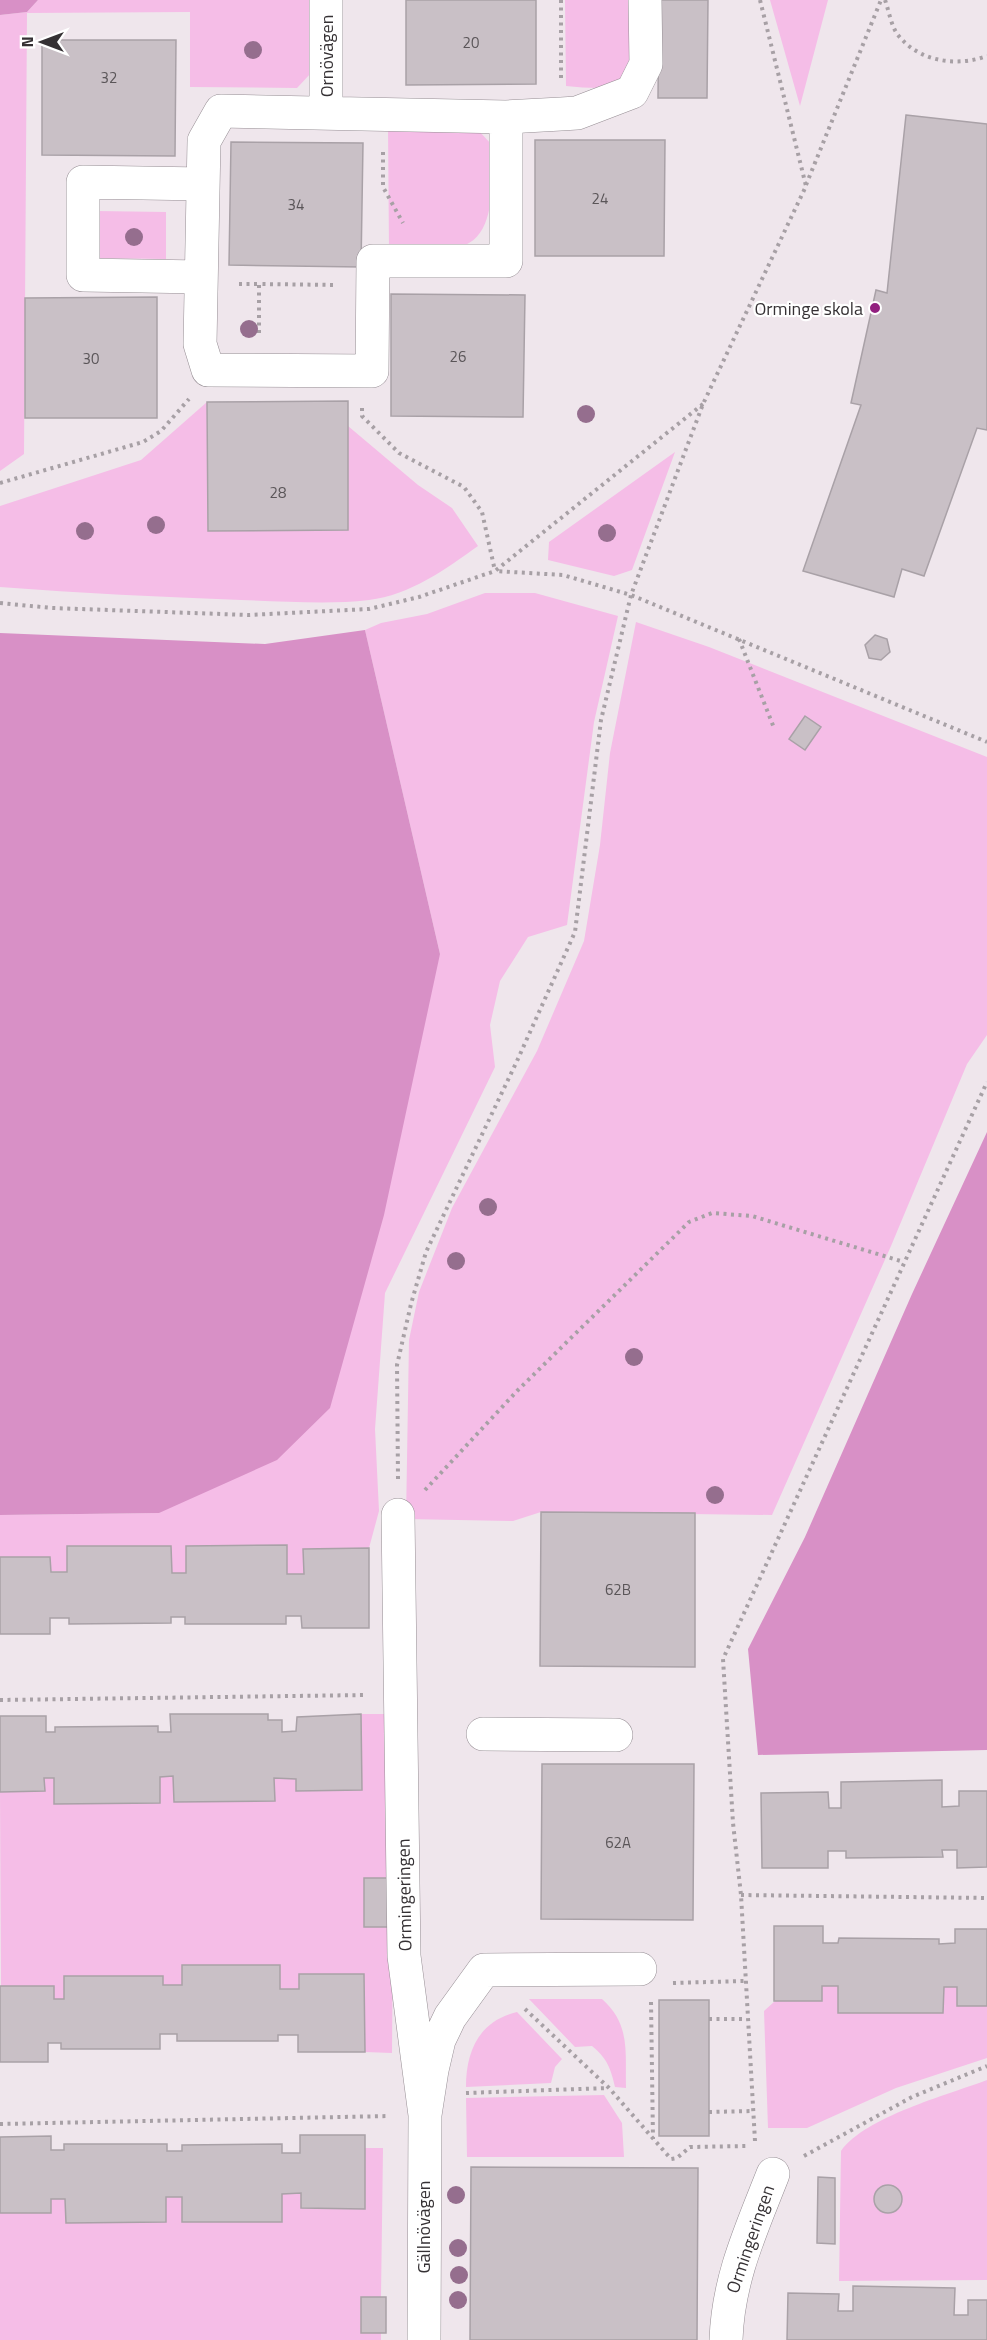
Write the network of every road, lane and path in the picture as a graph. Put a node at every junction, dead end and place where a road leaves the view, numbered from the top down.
1 (326, 0) edge
2 (561, 0) edge
3 (645, 0) edge
4 (760, 0) edge
5 (883, 0) edge
6 (987, 56) edge
7 (326, 112) junction
8 (383, 112) junction
9 (561, 114) junction
10 (506, 117) junction
11 (203, 184) junction
12 (806, 186) junction
13 (403, 262) junction
14 (201, 277) junction
15 (373, 285) junction
16 (208, 370) junction
17 (259, 370) junction
18 (362, 370) junction
19 (703, 404) junction
20 (0, 483) edge
21 (495, 571) junction
22 (631, 595) junction
23 (0, 603) edge
24 (738, 639) junction
25 (774, 728) dead end
26 (987, 742) edge
27 (987, 1082) edge
28 (904, 1262) junction
29 (398, 1515) junction
30 (401, 1695) junction
31 (0, 1700) edge
32 (483, 1734) dead end
33 (616, 1735) dead end
34 (741, 1895) junction
35 (987, 1898) edge
36 (744, 1981) junction
37 (645, 1983) joint
38 (669, 1983) dead end
39 (519, 2003) dead end
40 (709, 2019) dead end
41 (746, 2019) junction
42 (987, 2066) edge
43 (609, 2088) junction
44 (460, 2094) dead end
45 (752, 2111) junction
46 (709, 2112) dead end
47 (424, 2115) junction
48 (0, 2124) edge
49 (653, 2140) junction
50 (765, 2160) junction
51 (424, 2340) edge
52 (726, 2340) edge

1 - 7 street, Ornövägen
2 - 9 path
3 - 9 street
4 - 12 path
5 - 6 path
5 - 12 path
7 - 8 street
7 - 11 street
8 - 10 street
8 - 13 path
9 - 10 street
10 - 13 street
11 - 14 street
11 - 14 street
12 - 19 path
13 - 15 street
14 - 16 street
15 - 17 path
15 - 18 street
16 - 17 street
16 - 20 path
17 - 18 street
18 - 21 path
19 - 21 path
19 - 22 path
21 - 22 path
21 - 23 path
22 - 24 path
22 - 29 path
24 - 25 path
24 - 26 path
27 - 28 path
28 - 29 path
28 - 34 path
29 - 30 street, Ormingeringen
30 - 31 path
30 - 47 street, Ormingeringen
32 - 33 street
34 - 35 path
34 - 36 path
36 - 38 path
36 - 41 path
37 - 47 street
37 - 49 path
39 - 43 path
40 - 41 path
41 - 45 path
42 - 50 path
43 - 44 path
43 - 49 path
45 - 46 path
45 - 50 path
47 - 48 path
47 - 51 street, Gällnövägen
49 - 50 path
50 - 52 street, Ormingeringen

